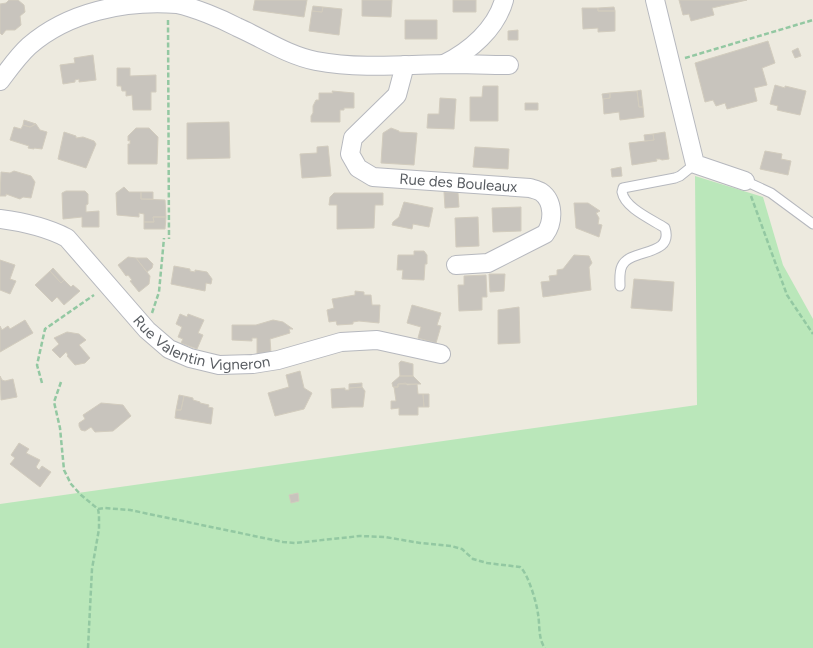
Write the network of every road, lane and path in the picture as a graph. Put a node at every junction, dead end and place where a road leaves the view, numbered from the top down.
1 (504, 0) edge
2 (655, 0) edge
3 (173, 4) junction
4 (813, 20) edge
5 (6, 62) edge
6 (669, 62) junction
7 (443, 64) junction
8 (405, 65) junction
9 (509, 65) dead end
10 (0, 81) edge
11 (695, 164) junction
12 (745, 181) junction
13 (0, 219) edge
14 (813, 224) edge
15 (164, 238) dead end
16 (169, 238) dead end
17 (456, 265) dead end
18 (108, 286) junction
19 (620, 286) dead end
20 (146, 330) junction
21 (813, 334) edge
22 (441, 354) dead end
23 (61, 382) dead end
24 (42, 383) dead end
25 (98, 509) junction
26 (88, 648) edge
27 (546, 648) edge

1 - 7 street
2 - 6 street
3 - 5 street
3 - 8 street
3 - 16 path
4 - 6 path
5 - 10 street
6 - 11 street
7 - 8 street
7 - 9 street
8 - 17 street, Rue des Bouleaux
11 - 12 street
11 - 19 lane
12 - 14 lane
12 - 21 path
13 - 18 street, Rue Valentin Vigneron
15 - 20 path
18 - 20 street, Rue Valentin Vigneron
18 - 24 path
20 - 22 street, Rue Valentin Vigneron
23 - 25 path
25 - 26 path
25 - 27 path

